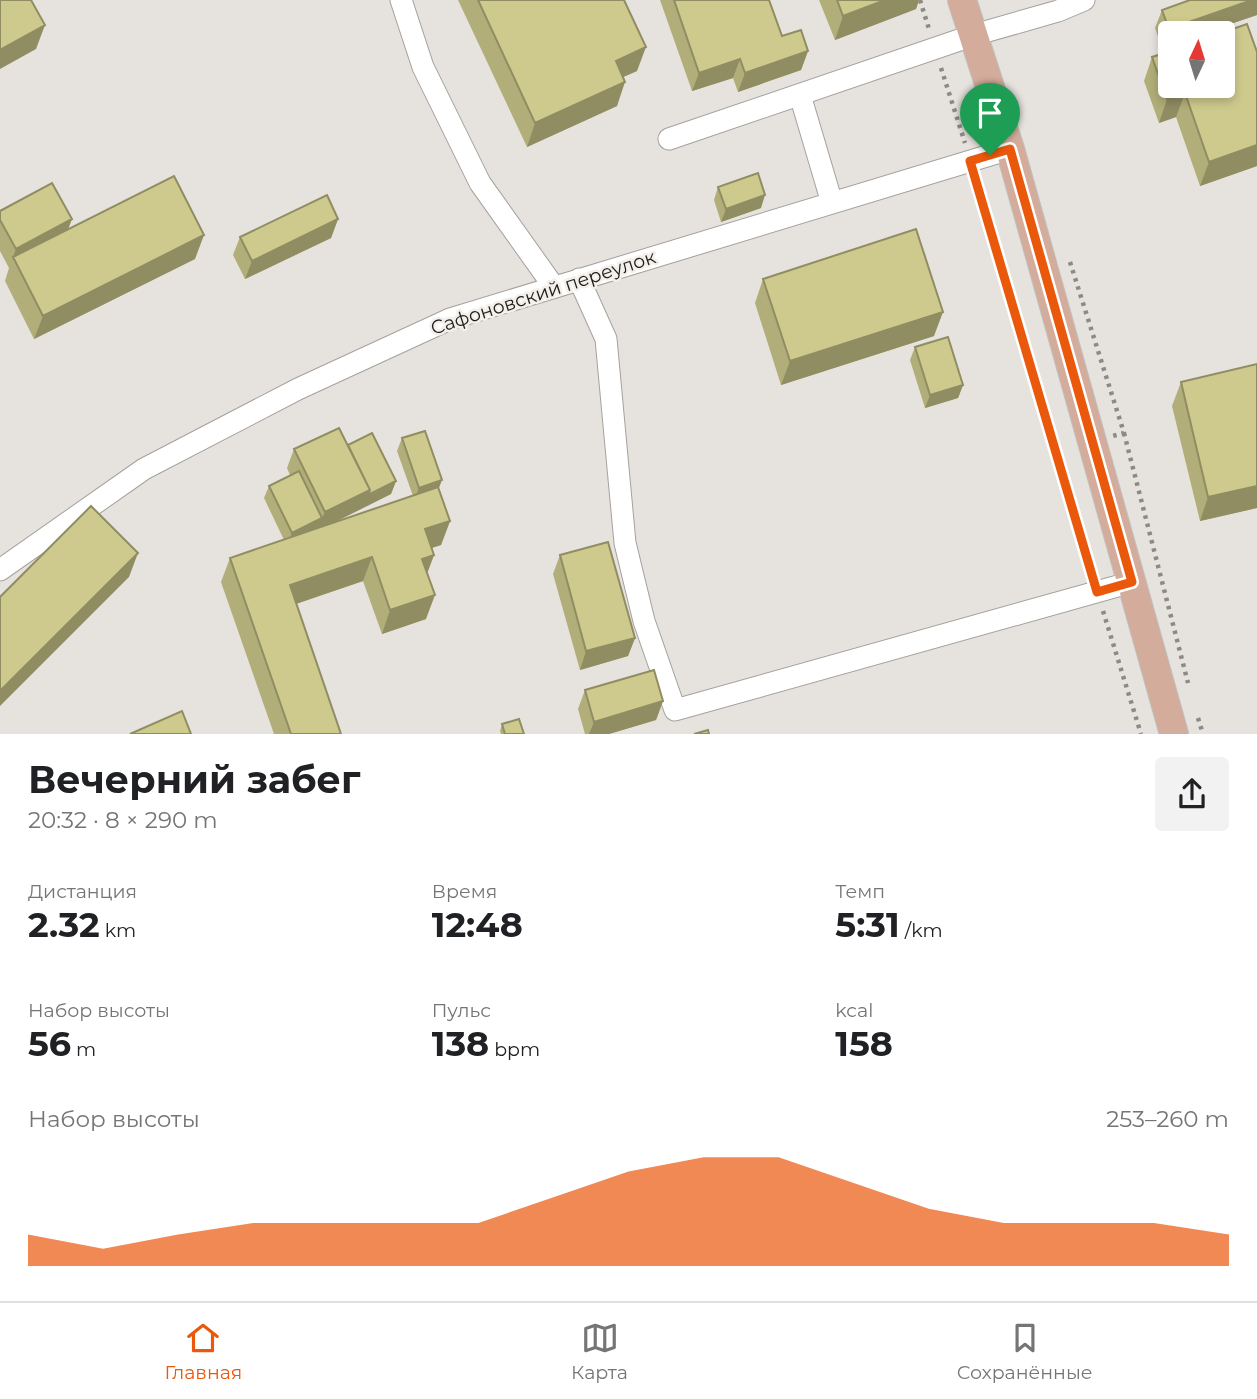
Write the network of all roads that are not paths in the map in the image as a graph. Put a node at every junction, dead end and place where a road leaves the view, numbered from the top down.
1 (401, 0) edge
2 (962, 0) edge
3 (1084, 0) edge
4 (974, 36) junction
5 (800, 94) junction
6 (669, 139) dead end
7 (1010, 149) junction
8 (832, 203) junction
9 (579, 279) junction
10 (554, 287) junction
11 (0, 570) edge
12 (1132, 582) junction
13 (1174, 734) edge

1 - 10 street
2 - 4 main road
3 - 4 street
4 - 5 street
4 - 7 main road
5 - 6 street
5 - 8 street
7 - 8 street, Сафоновский переулок
7 - 12 main road
8 - 9 street, Сафоновский переулок
9 - 10 street, Сафоновский переулок
9 - 12 street
10 - 11 street, Сафоновский переулок
12 - 13 main road

